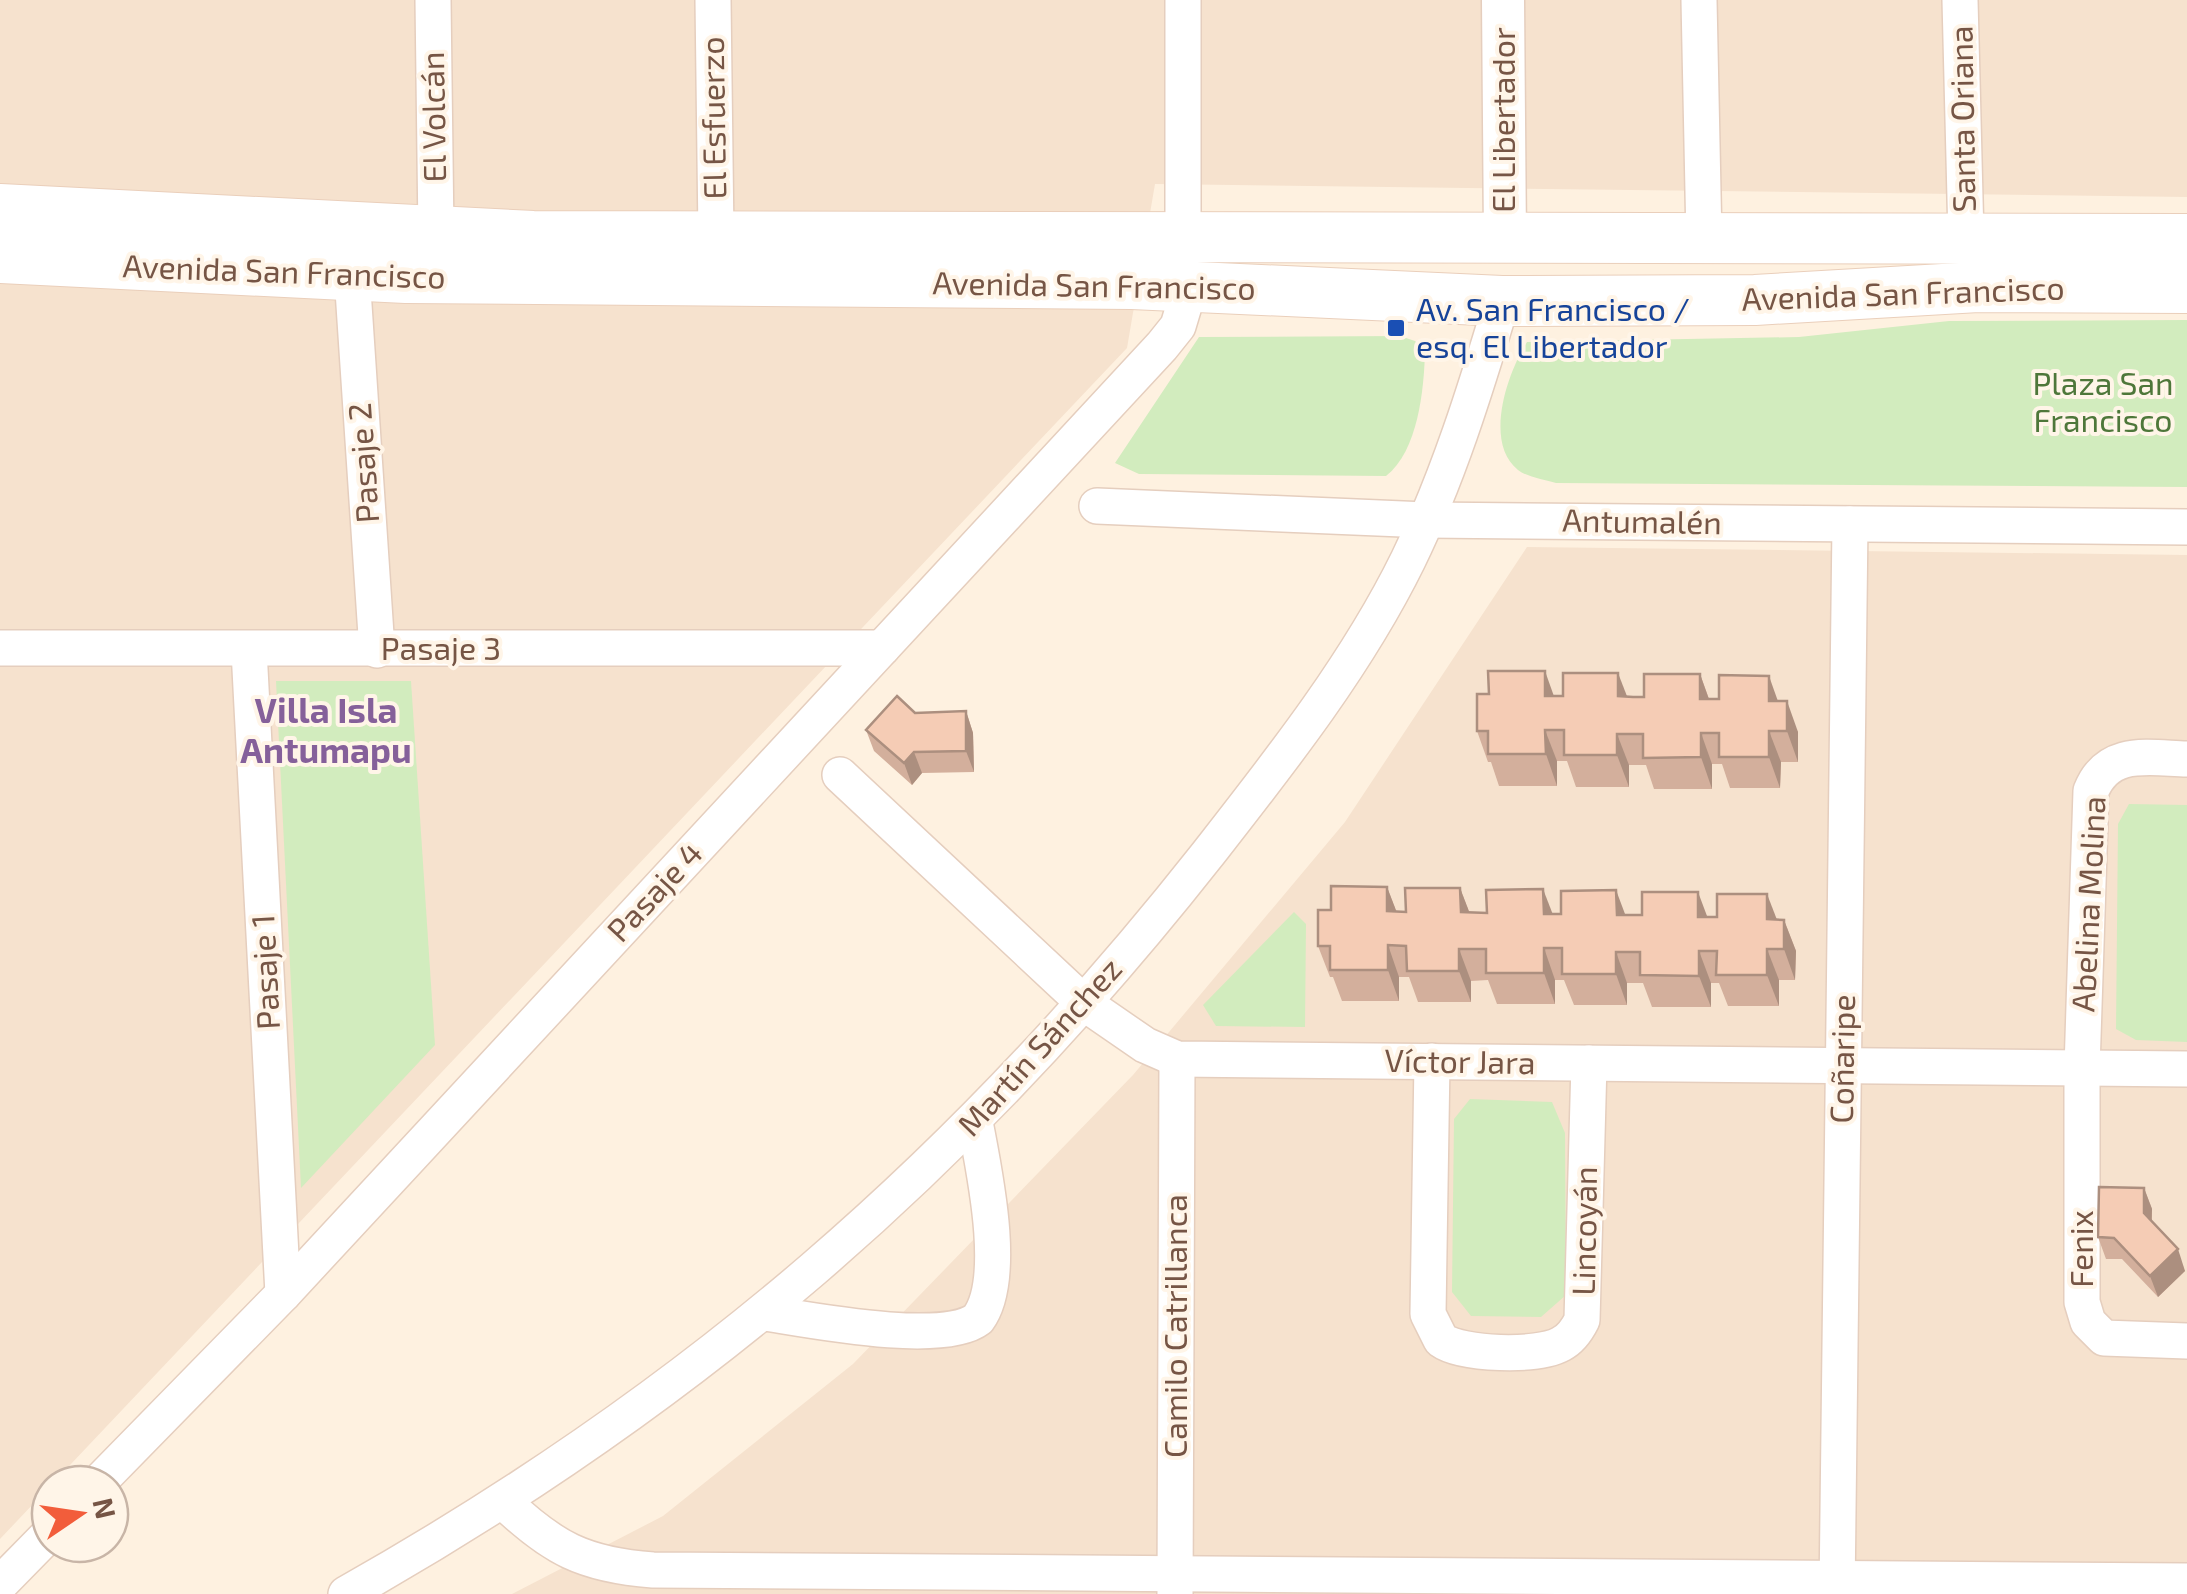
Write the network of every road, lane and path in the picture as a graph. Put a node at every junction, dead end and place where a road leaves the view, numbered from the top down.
1 (433, 0) edge
2 (712, 0) edge
3 (1183, 0) edge
4 (1504, 0) edge
5 (1698, 0) edge
6 (1960, 0) edge
7 (0, 209) edge
8 (436, 234) junction
9 (716, 236) junction
10 (1183, 238) junction
11 (1966, 238) junction
12 (2187, 239) edge
13 (1704, 240) junction
14 (1525, 241) junction
15 (0, 258) edge
16 (352, 276) junction
17 (1190, 286) junction
18 (2187, 288) edge
19 (1502, 300) junction
20 (1097, 506) dead end
21 (1426, 520) junction
22 (1850, 524) junction
23 (2187, 527) edge
24 (0, 648) edge
25 (882, 648) junction
26 (249, 650) junction
27 (377, 650) junction
28 (2187, 759) edge
29 (840, 775) dead end
30 (1084, 1002) junction
31 (1177, 1059) junction
32 (1432, 1062) junction
33 (1589, 1063) junction
34 (1843, 1066) junction
35 (2082, 1068) junction
36 (2187, 1069) edge
37 (975, 1122) junction
38 (283, 1294) junction
39 (765, 1313) junction
40 (2187, 1341) edge
41 (117, 1464) edge
42 (503, 1501) junction
43 (30, 1553) edge
44 (2187, 1581) edge
45 (966, 1583) edge
46 (0, 1584) edge
47 (1175, 1584) edge
48 (1837, 1586) edge
49 (346, 1594) edge

1 - 8 street, El Volcán
2 - 9 street, El Esfuerzo
3 - 10 street
4 - 14 street, El Libertador
5 - 13 street
6 - 11 street, Santa Oriana
7 - 8 main road, Avenida San Francisco
8 - 9 main road, Avenida San Francisco
9 - 10 main road, Avenida San Francisco
10 - 14 main road, Avenida San Francisco
11 - 12 main road, Avenida San Francisco
11 - 13 main road, Avenida San Francisco
13 - 14 main road, Avenida San Francisco
14 - 19 main road
15 - 16 main road, Avenida San Francisco
16 - 17 main road, Avenida San Francisco
16 - 27 street, Pasaje 2
17 - 19 main road, Avenida San Francisco
17 - 25 street, Pasaje 4
18 - 19 main road, Avenida San Francisco
19 - 21 street, Martín Sánchez
20 - 21 street, Antumalén
21 - 22 street, Antumalén
21 - 30 street, Martín Sánchez
22 - 23 street, Antumalén
22 - 34 street, Coñaripe
24 - 26 street, Pasaje 3
25 - 27 street, Pasaje 3
25 - 38 street, Pasaje 4
26 - 27 street, Pasaje 3
26 - 38 street, Pasaje 1
28 - 35 street, Abelina Molina
29 - 30 street, Víctor Jara
30 - 31 street, Víctor Jara
30 - 37 street, Martín Sánchez
31 - 32 street, Víctor Jara
31 - 47 street, Camilo Catrillanca
32 - 33 street, Víctor Jara
32 - 33 street, Lincoyán
33 - 34 street, Víctor Jara
34 - 35 street, Víctor Jara
34 - 48 street, Coñaripe
35 - 36 street, Víctor Jara
35 - 40 street, Fenix
37 - 39 street, Martín Sánchez
37 - 39 street
38 - 41 street, Pasaje 4
39 - 42 street, Martín Sánchez
42 - 45 street
42 - 49 street, Martín Sánchez
43 - 46 street
44 - 48 street
45 - 47 street
47 - 48 street

